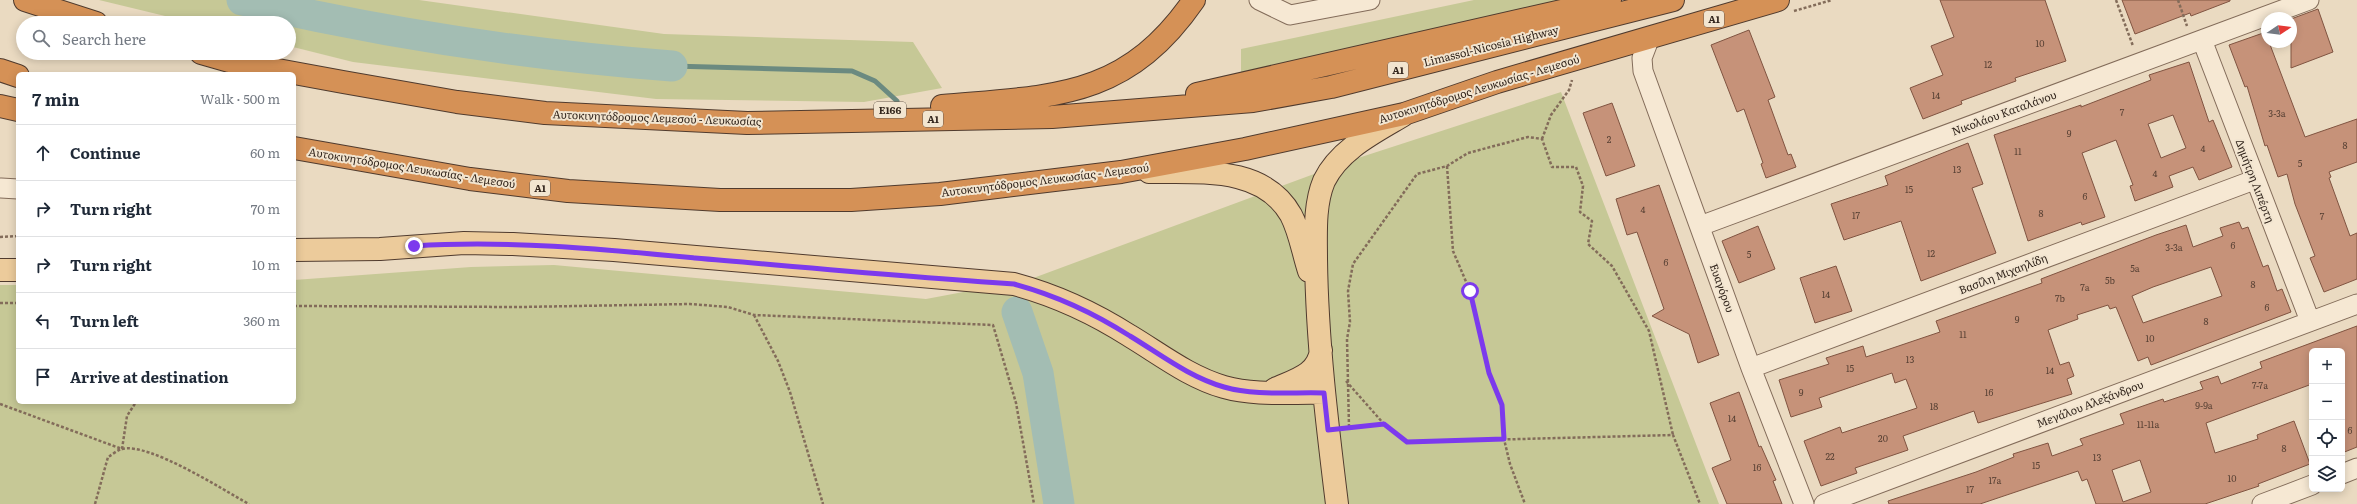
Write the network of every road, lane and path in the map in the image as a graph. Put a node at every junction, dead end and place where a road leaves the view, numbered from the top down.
1 (25, 0) edge
2 (1194, 0) edge
3 (1259, 0) edge
4 (1370, 0) edge
5 (1610, 0) edge
6 (1673, 0) edge
7 (1778, 0) edge
8 (1832, 0) edge
9 (2116, 0) edge
10 (2178, 0) edge
11 (2309, 0) edge
12 (1803, 8) dead end
13 (74, 16) edge
14 (1650, 37) junction
15 (2198, 41) junction
16 (226, 60) edge
17 (2140, 63) junction
18 (0, 70) edge
19 (289, 72) edge
20 (296, 73) edge
21 (16, 75) edge
22 (1574, 76) dead end
23 (0, 106) edge
24 (16, 110) edge
25 (1118, 112) junction
26 (1404, 114) junction
27 (747, 123) junction
28 (1542, 139) junction
29 (296, 148) edge
30 (1447, 166) junction
31 (1121, 172) junction
32 (2254, 180) junction
33 (1700, 226) junction
34 (16, 236) edge
35 (0, 237) edge
36 (380, 249) junction
37 (296, 250) edge
38 (0, 256) edge
39 (16, 256) edge
40 (296, 261) edge
41 (0, 270) edge
42 (16, 270) edge
43 (1316, 299) junction
44 (0, 303) edge
45 (16, 303) edge
46 (2357, 304) edge
47 (296, 306) edge
48 (754, 315) junction
49 (2310, 321) junction
50 (1321, 360) junction
51 (1751, 368) junction
52 (1347, 382) junction
53 (1267, 392) junction
54 (1324, 393) junction
55 (0, 404) edge
56 (135, 404) edge
57 (1384, 424) junction
58 (1339, 429) junction
59 (1673, 435) junction
60 (1504, 439) junction
61 (122, 449) junction
62 (2357, 468) edge
63 (2345, 473) edge
64 (2309, 486) edge
65 (95, 504) edge
66 (249, 504) edge
67 (823, 504) edge
68 (1034, 504) edge
69 (1337, 504) edge
70 (1525, 504) edge
71 (1700, 504) edge
72 (1804, 504) edge
73 (1824, 504) edge
74 (2262, 504) edge

1 - 13 highway
2 - 27 highway, E166
3 - 4 street
5 - 25 highway
6 - 25 highway, Limassol-Nicosia Highway / A1
7 - 14 highway, Αυτοκινητόδρομος Λευκωσίας - Λεμεσού / A1
8 - 12 path
9 - 17 path
10 - 15 path
11 - 15 street, Νικολάου Καταλάνου
14 - 26 highway, Αυτοκινητόδρομος Λευκωσίας - Λεμεσού / A1
14 - 33 street, Ευαγόρου
15 - 17 street, Νικολάου Καταλάνου
15 - 32 street, Δημήτρη Λιπέρτη
16 - 19 highway, Αυτοκινητόδρομος Λεμεσού - Λευκωσίας / A1
17 - 33 street, Νικολάου Καταλάνου
18 - 21 highway
20 - 27 highway, Αυτοκινητόδρομος Λεμεσού - Λευκωσίας / A1
22 - 28 path
23 - 24 highway
25 - 27 highway, Αυτοκινητόδρομος Λεμεσού - Λευκωσίας / A1
26 - 31 highway, Αυτοκινητόδρομος Λευκωσίας - Λεμεσού / A1
26 - 43 main road
28 - 30 path
28 - 59 path
29 - 31 highway, Αυτοκινητόδρομος Λευκωσίας - Λεμεσού / A1
30 - 52 path
30 - 60 path
31 - 43 main road
32 - 49 street, Δημήτρη Λιπέρτη
32 - 51 street, Βασίλη Μιχαηλίδη
33 - 51 street, Ευαγόρου
34 - 35 path
36 - 37 main road
36 - 40 main road
36 - 53 main road
38 - 39 main road
41 - 42 main road
43 - 50 main road
44 - 45 path
46 - 49 street, Μεγάλου Αλεξάνδρου
47 - 48 path
48 - 67 path
48 - 68 path
49 - 73 street, Μεγάλου Αλεξάνδρου
50 - 52 path
50 - 53 main road
50 - 54 main road
51 - 72 street, Ευαγόρου
52 - 57 path
52 - 58 path
53 - 54 main road
54 - 58 main road
55 - 61 path
56 - 61 path
57 - 58 path
57 - 60 path
58 - 69 main road
59 - 60 path
59 - 71 path
60 - 70 path
61 - 65 path
61 - 66 path
62 - 63 street
64 - 74 street

